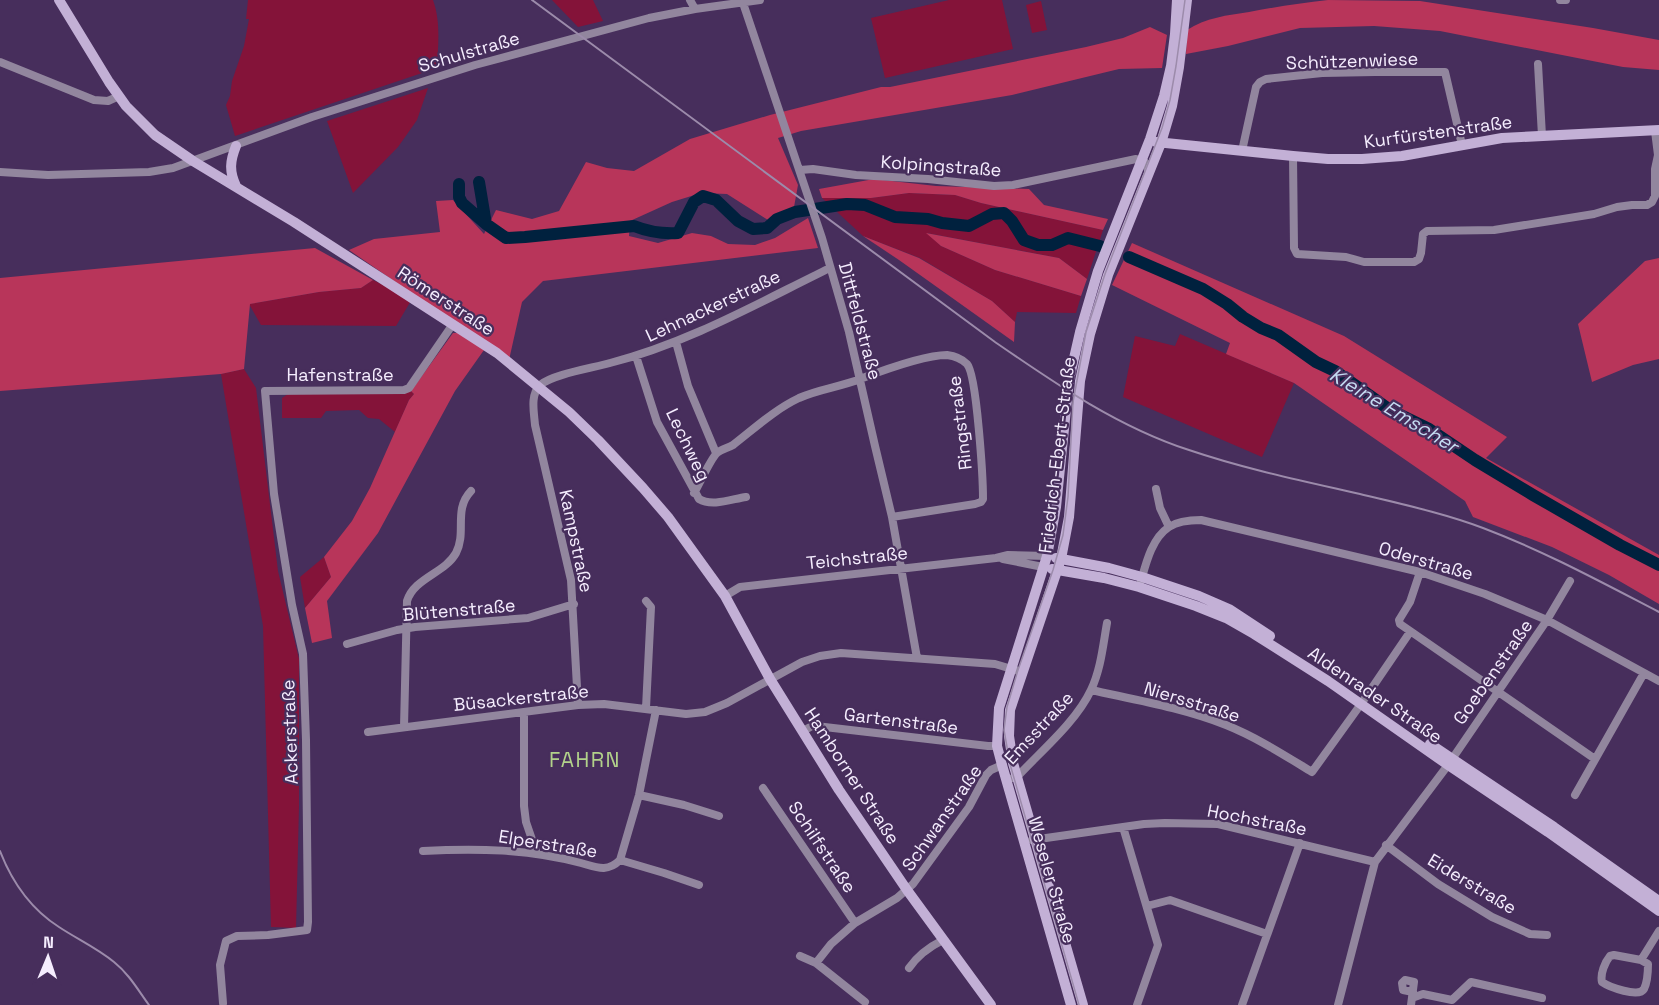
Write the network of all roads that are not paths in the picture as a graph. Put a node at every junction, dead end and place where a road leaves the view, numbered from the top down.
1 (59, 0) edge
2 (690, 0) edge
3 (760, 0) edge
4 (1177, 0) edge
5 (1187, 0) edge
6 (1560, 0) edge
7 (1566, 0) edge
8 (743, 1) edge
9 (695, 9) junction
10 (0, 62) edge
11 (1538, 64) dead end
12 (119, 96) junction
13 (1657, 130) edge
14 (1542, 136) junction
15 (1150, 140) junction
16 (1161, 143) junction
17 (1462, 145) junction
18 (236, 146) junction
19 (1242, 151) junction
20 (1293, 156) junction
21 (193, 160) junction
22 (1142, 160) junction
23 (1114, 165) junction
24 (800, 171) junction
25 (0, 172) edge
26 (1149, 173) junction
27 (1136, 175) junction
28 (236, 186) junction
29 (830, 268) junction
30 (453, 324) junction
31 (676, 342) junction
32 (636, 356) junction
33 (860, 379) junction
34 (539, 386) junction
35 (265, 391) joint
36 (716, 453) junction
37 (1156, 489) dead end
38 (471, 491) dead end
39 (694, 493) junction
40 (746, 497) dead end
41 (892, 517) junction
42 (1169, 527) junction
43 (1047, 556) junction
44 (996, 558) junction
45 (1061, 559) junction
46 (1043, 567) junction
47 (901, 568) junction
48 (1057, 570) junction
49 (1420, 572) junction
50 (1569, 581) dead end
51 (1140, 582) junction
52 (725, 596) junction
53 (646, 601) dead end
54 (574, 604) junction
55 (1547, 620) junction
56 (1107, 623) dead end
57 (406, 629) junction
58 (1410, 632) junction
59 (347, 644) dead end
60 (917, 658) junction
61 (1010, 668) junction
62 (1022, 672) junction
63 (1644, 673) junction
64 (770, 679) junction
65 (1659, 681) edge
66 (1091, 690) junction
67 (1498, 691) junction
68 (1363, 702) junction
69 (578, 705) junction
70 (646, 708) junction
71 (656, 710) junction
72 (524, 712) junction
73 (404, 727) junction
74 (803, 731) junction
75 (368, 732) dead end
76 (997, 746) junction
77 (1595, 759) junction
78 (1450, 762) junction
79 (1002, 765) junction
80 (1011, 778) junction
81 (764, 788) dead end
82 (639, 795) junction
83 (1575, 795) dead end
84 (719, 816) dead end
85 (1124, 827) junction
86 (1036, 839) junction
87 (1024, 842) junction
88 (1300, 843) junction
89 (1386, 845) junction
90 (423, 851) dead end
91 (537, 854) junction
92 (620, 860) junction
93 (1375, 862) junction
94 (699, 885) dead end
95 (907, 890) junction
96 (1659, 901) edge
97 (1147, 906) junction
98 (1659, 911) edge
99 (855, 923) junction
100 (1659, 931) edge
101 (1267, 934) junction
102 (1546, 935) dead end
103 (943, 940) junction
104 (800, 956) dead end
105 (1641, 960) junction
106 (816, 963) junction
107 (909, 968) dead end
108 (1412, 998) edge
109 (1542, 998) dead end
110 (865, 1002) dead end
111 (223, 1003) dead end
112 (991, 1005) edge
113 (1071, 1005) edge
114 (1083, 1005) edge
115 (1137, 1005) edge
116 (1242, 1005) edge
117 (1338, 1005) edge

1 - 12 street, Römerstraße
2 - 9 street
3 - 8 street, Schulstraße
4 - 15 street, Friedrich-Ebert-Straße
5 - 16 street, Friedrich-Ebert-Straße
6 - 7 street
8 - 9 street, Schulstraße
8 - 24 street, Dittfeldstraße
9 - 18 street, Schulstraße
10 - 12 street
11 - 14 street
12 - 21 street, Römerstraße
13 - 14 street, Kurfürstenstraße
13 - 20 street
14 - 17 street, Kurfürstenstraße
15 - 16 street, Kurfürstenstraße
15 - 22 street, Friedrich-Ebert-Straße
16 - 19 street, Kurfürstenstraße
16 - 26 street, Friedrich-Ebert-Straße
17 - 19 street, Schützenwiese
17 - 20 street, Kurfürstenstraße
18 - 21 street, Schulstraße
18 - 28 street
19 - 20 street, Kurfürstenstraße
21 - 25 street, Schulstraße
21 - 28 street, Römerstraße
22 - 23 street, Kolpingstraße
22 - 26 street
22 - 27 street, Friedrich-Ebert-Straße
23 - 24 street, Kolpingstraße
23 - 27 street
24 - 29 street, Dittfeldstraße
26 - 45 street, Friedrich-Ebert-Straße
27 - 43 street, Friedrich-Ebert-Straße
28 - 30 street, Römerstraße
29 - 31 street, Lehnackerstraße
29 - 33 street, Dittfeldstraße
30 - 34 street, Römerstraße
30 - 35 street, Hafenstraße
31 - 32 street, Lehnackerstraße
31 - 36 street
32 - 34 street, Lehnackerstraße
32 - 39 street, Lechweg
33 - 36 street
33 - 41 street, Dittfeldstraße
33 - 41 street, Ringstraße
34 - 52 street, Römerstraße
34 - 54 street, Kampstraße
35 - 111 street, Ackerstraße
36 - 39 street
37 - 42 street
38 - 57 street
39 - 40 street, Lechweg
41 - 47 street, Dittfeldstraße
42 - 49 street, Oderstraße
42 - 51 street
43 - 44 street, Teichstraße
43 - 45 street, Aldenrader Straße
43 - 46 street, Friedrich-Ebert-Straße
44 - 46 street, Teichstraße
44 - 47 street, Teichstraße
45 - 48 street, Friedrich-Ebert-Straße
45 - 51 street, Aldenrader Straße
46 - 48 street, Aldenrader Straße
46 - 61 street, Friedrich-Ebert-Straße
47 - 52 street, Teichstraße
47 - 60 street, Dittfeldstraße
48 - 51 street, Aldenrader Straße
48 - 62 street, Friedrich-Ebert-Straße
49 - 55 street, Oderstraße
49 - 58 street
50 - 55 street, Goebenstraße
51 - 68 street, Aldenrader Straße
52 - 64 street, Römerstraße
53 - 70 street
54 - 57 street, Blütenstraße
54 - 69 street, Kampstraße
55 - 63 street, Oderstraße
55 - 67 street, Goebenstraße
56 - 66 street, Emsstraße
57 - 59 street, Blütenstraße
57 - 73 street
58 - 67 street
58 - 68 street
60 - 61 street, Büsackerstraße
60 - 64 street, Büsackerstraße
61 - 62 street, Büsackerstraße
61 - 76 street, Friedrich-Ebert-Straße
62 - 80 street, Friedrich-Ebert-Straße
63 - 65 street, Oderstraße
63 - 77 street
64 - 71 street, Büsackerstraße
64 - 74 street, Hamborner Straße
66 - 68 street, Niersstraße
66 - 80 street, Emsstraße
67 - 77 street
67 - 78 street, Goebenstraße
68 - 78 street, Aldenrader Straße
69 - 70 street, Büsackerstraße
69 - 72 street, Büsackerstraße
70 - 71 street, Büsackerstraße
71 - 82 street
72 - 73 street, Büsackerstraße
72 - 91 street
73 - 75 street, Büsackerstraße
74 - 76 street, Gartenstraße
74 - 95 street, Hamborner Straße
76 - 79 street, Friedrich-Ebert-Straße
77 - 83 street
78 - 89 street, Goebenstraße
78 - 96 street, Aldenrader Straße
78 - 98 street, Aldenrader Straße
79 - 80 street, Weseler Straße
79 - 95 street, Schwanstraße
80 - 86 street, Weseler Straße
80 - 87 street, Weseler Straße
81 - 99 street, Schilfstraße
82 - 84 street
82 - 92 street
85 - 86 street, Hochstraße
85 - 88 street, Hochstraße
85 - 97 street
86 - 87 street, Hochstraße
86 - 114 street, Weseler Straße
87 - 113 street, Weseler Straße
88 - 93 street, Hochstraße
88 - 101 street
89 - 93 street, Goebenstraße
89 - 102 street, Eiderstraße
90 - 91 street, Elperstraße
91 - 92 street, Elperstraße
92 - 94 street, Elperstraße
93 - 117 street, Goebenstraße
95 - 99 street, Schwanstraße
95 - 103 street, Hamborner Straße
97 - 101 street
97 - 115 street
99 - 106 street, Schwanstraße
100 - 105 street
101 - 116 street
103 - 107 street
103 - 112 street, Hamborner Straße
104 - 106 street
105 - 105 street
106 - 110 street
108 - 109 street

